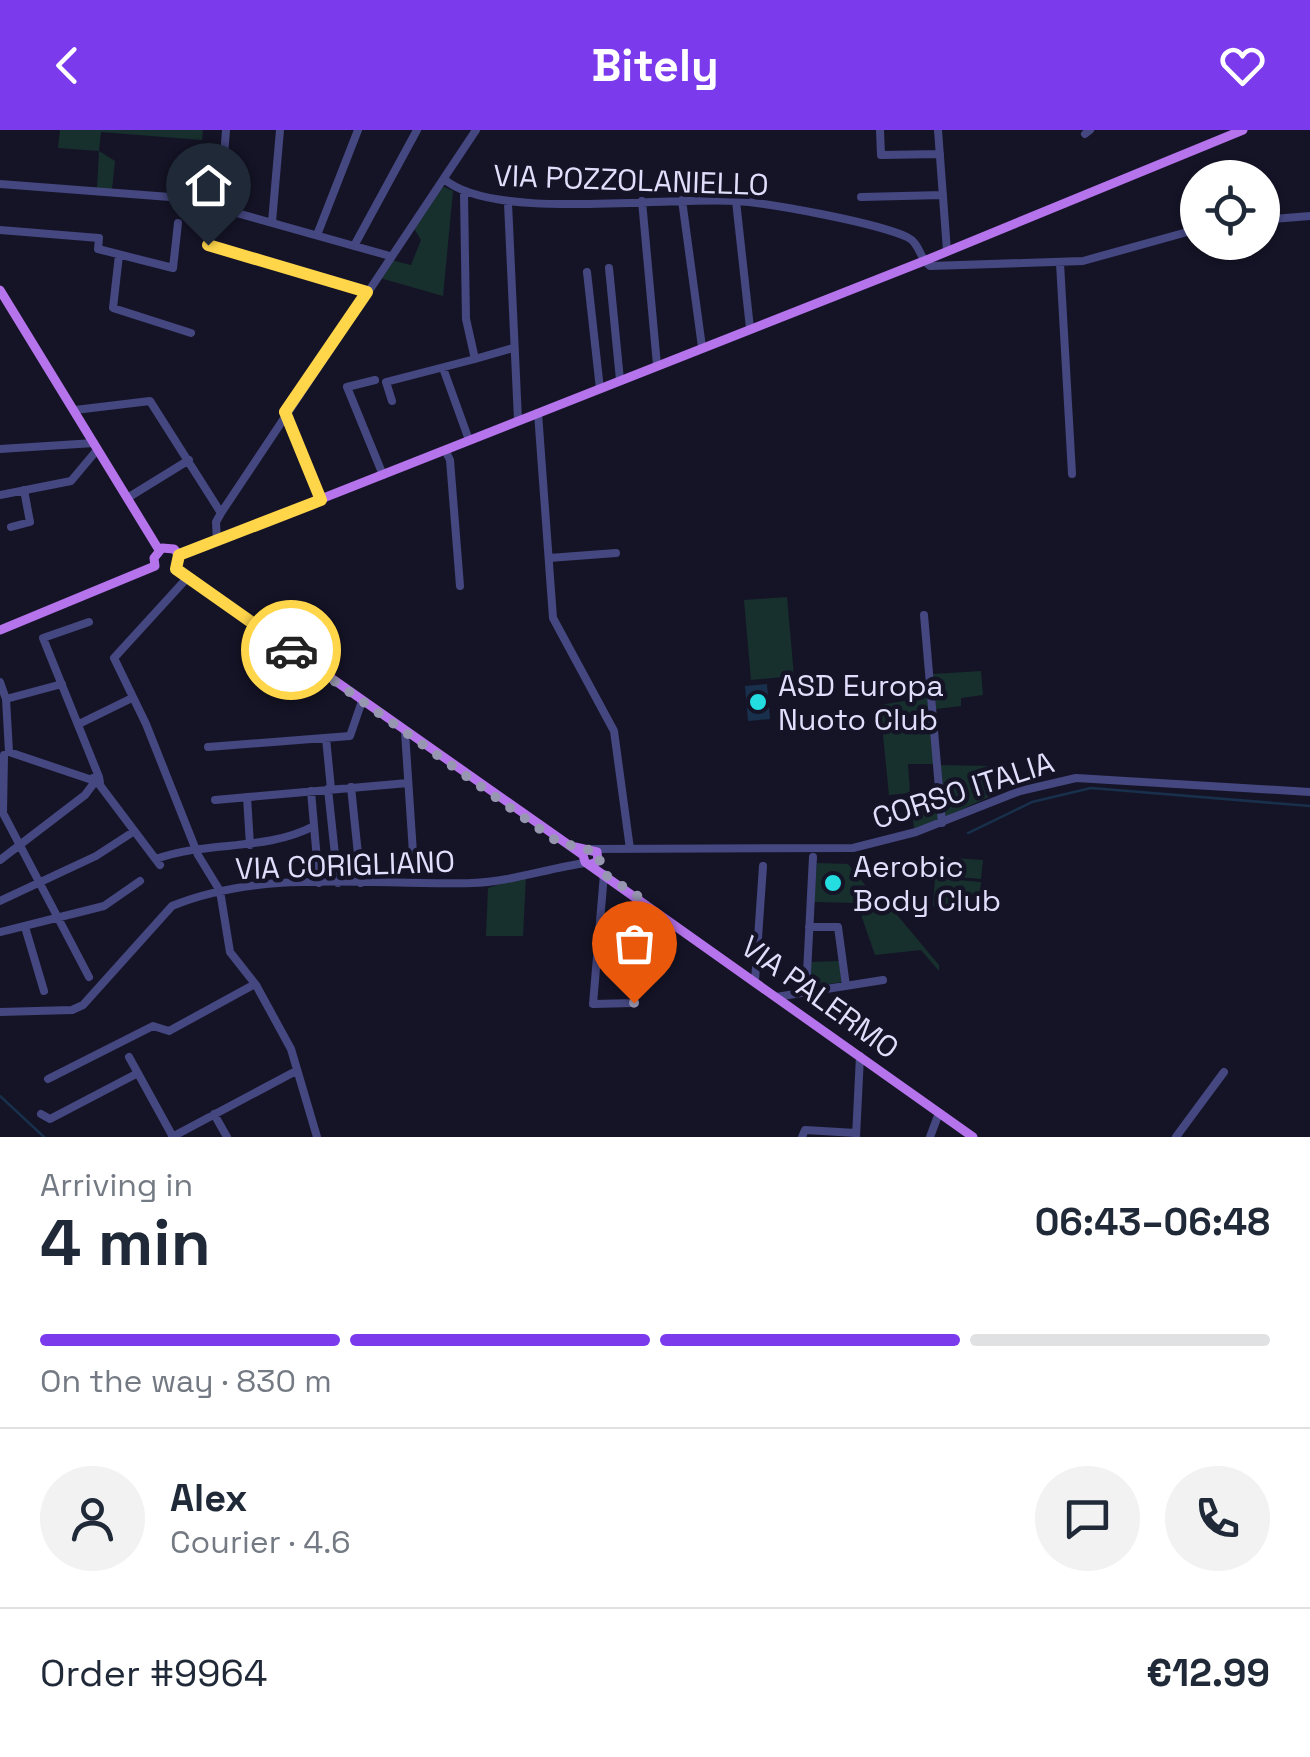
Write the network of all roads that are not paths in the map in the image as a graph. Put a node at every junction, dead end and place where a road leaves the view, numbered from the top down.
1 (226, 130) edge
2 (280, 130) edge
3 (358, 130) edge
4 (417, 130) edge
5 (476, 130) edge
6 (880, 130) edge
7 (938, 130) edge
8 (1243, 130) edge
9 (940, 154) junction
10 (444, 179) junction
11 (0, 184) edge
12 (464, 194) junction
13 (943, 195) junction
14 (861, 197) dead end
15 (642, 200) junction
16 (682, 200) junction
17 (736, 201) junction
18 (508, 203) junction
19 (220, 208) junction
20 (1310, 216) edge
21 (1280, 218) edge
22 (272, 222) junction
23 (178, 223) dead end
24 (0, 230) edge
25 (1180, 234) edge
26 (317, 235) junction
27 (208, 245) dead end
28 (354, 246) junction
29 (947, 251) junction
30 (119, 255) junction
31 (390, 256) junction
32 (924, 261) junction
33 (1060, 262) junction
34 (609, 268) dead end
35 (588, 272) dead end
36 (0, 290) edge
37 (367, 292) junction
38 (750, 328) junction
39 (192, 333) dead end
40 (702, 347) junction
41 (513, 348) junction
42 (476, 359) junction
43 (657, 364) junction
44 (443, 368) junction
45 (375, 380) dead end
46 (620, 380) junction
47 (600, 389) junction
48 (392, 401) dead end
49 (74, 410) junction
50 (285, 412) junction
51 (538, 412) junction
52 (518, 420) junction
53 (469, 440) junction
54 (96, 446) junction
55 (0, 449) edge
56 (445, 450) junction
57 (190, 460) junction
58 (1072, 474) dead end
59 (383, 475) junction
60 (24, 490) junction
61 (0, 495) edge
62 (129, 498) junction
63 (321, 500) junction
64 (221, 513) junction
65 (11, 527) dead end
66 (217, 542) junction
67 (159, 550) junction
68 (616, 553) dead end
69 (179, 555) junction
70 (549, 558) junction
71 (156, 566) junction
72 (176, 569) junction
73 (188, 577) junction
74 (460, 586) dead end
75 (36, 614) junction
76 (924, 614) dead end
77 (89, 622) dead end
78 (0, 630) edge
79 (43, 638) junction
80 (0, 682) edge
81 (62, 684) junction
82 (132, 698) junction
83 (6, 699) junction
84 (362, 701) junction
85 (81, 723) junction
86 (406, 732) junction
87 (326, 738) junction
88 (208, 748) dead end
89 (4, 755) edge
90 (96, 781) junction
91 (408, 783) junction
92 (352, 787) junction
93 (330, 789) junction
94 (311, 791) junction
95 (1310, 792) edge
96 (247, 797) junction
97 (215, 800) dead end
98 (942, 823) junction
99 (314, 826) junction
100 (133, 832) junction
101 (558, 842) junction
102 (250, 845) junction
103 (19, 846) junction
104 (195, 848) junction
105 (630, 849) junction
106 (586, 857) junction
107 (813, 857) dead end
108 (0, 860) edge
109 (763, 866) dead end
110 (414, 868) dead end
111 (558, 868) junction
112 (604, 874) junction
113 (140, 881) dead end
114 (39, 883) junction
115 (319, 883) junction
116 (338, 883) junction
117 (360, 883) junction
118 (220, 892) junction
119 (639, 897) junction
120 (0, 901) edge
121 (58, 918) junction
122 (24, 927) junction
123 (809, 927) junction
124 (0, 932) edge
125 (89, 977) dead end
126 (884, 980) dead end
127 (755, 981) junction
128 (255, 984) junction
129 (846, 986) junction
130 (44, 991) dead end
131 (806, 992) junction
132 (776, 997) junction
133 (0, 1012) edge
134 (860, 1056) junction
135 (129, 1057) dead end
136 (296, 1071) junction
137 (1224, 1072) dead end
138 (138, 1073) junction
139 (48, 1079) dead end
140 (940, 1113) junction
141 (42, 1114) dead end
142 (214, 1114) junction
143 (315, 1134) edge
144 (856, 1135) edge
145 (172, 1137) edge
146 (227, 1137) edge
147 (302, 1137) edge
148 (802, 1137) edge
149 (930, 1137) edge
150 (973, 1137) edge
151 (1176, 1137) edge

1 - 19 street
2 - 22 street
3 - 26 street
4 - 28 street
5 - 10 street
6 - 9 street
7 - 9 street
8 - 29 main road
9 - 13 street
10 - 12 street, VIA POZZOLANIELLO
10 - 31 street
11 - 19 street
12 - 18 street, VIA POZZOLANIELLO
12 - 42 street
13 - 14 street
13 - 29 street
15 - 16 street, VIA POZZOLANIELLO
15 - 18 street, VIA POZZOLANIELLO
15 - 43 street
16 - 17 street, VIA POZZOLANIELLO
16 - 40 street
17 - 32 street, VIA POZZOLANIELLO
17 - 38 street
18 - 41 street
19 - 22 street
20 - 21 street
22 - 26 street
23 - 30 street
24 - 30 street
25 - 33 street
26 - 28 street
27 - 37 street
28 - 31 street
29 - 32 main road
30 - 39 street
31 - 37 street
32 - 33 street
32 - 38 main road
33 - 58 street
34 - 46 street
35 - 47 street
36 - 49 main road
37 - 50 street
38 - 40 main road
40 - 43 main road
41 - 42 street
41 - 52 street
42 - 44 street
43 - 46 main road
44 - 48 street
44 - 53 street
45 - 59 street
46 - 47 main road
47 - 51 main road
49 - 54 main road
49 - 57 street
50 - 63 street
50 - 64 street
51 - 52 main road
51 - 70 street
52 - 53 main road
53 - 56 main road
54 - 55 street
54 - 60 street
54 - 62 main road
56 - 59 main road
56 - 74 street
57 - 62 street
57 - 64 street
59 - 63 main road
60 - 61 street
60 - 65 street
62 - 67 main road
63 - 66 main road
64 - 66 street
66 - 69 main road
67 - 69 main road
67 - 71 main road
68 - 70 street
69 - 72 main road
70 - 105 street
71 - 72 main road
71 - 75 main road
72 - 73 main road, VIA PALERMO
73 - 82 street
73 - 84 main road, VIA PALERMO
75 - 78 main road
75 - 79 street
76 - 98 street
77 - 79 street
79 - 81 street
80 - 83 street
81 - 83 street
81 - 85 street
82 - 85 street
82 - 104 street
83 - 89 street
84 - 86 main road, VIA PALERMO
84 - 87 street
85 - 90 street
86 - 91 street
86 - 101 main road, VIA PALERMO
87 - 88 street
87 - 93 street
89 - 90 street
89 - 103 street
90 - 100 street
90 - 103 street
91 - 92 street
91 - 110 street
92 - 93 street
92 - 117 street
93 - 94 street
93 - 116 street
94 - 96 street
94 - 99 street
95 - 98 street, CORSO ITALIA
96 - 97 street
96 - 102 street
98 - 105 street, CORSO ITALIA
99 - 102 street
99 - 115 street
100 - 104 street
100 - 114 street
101 - 106 main road, VIA PALERMO
101 - 106 main road
102 - 104 street
103 - 108 street
103 - 114 street
104 - 118 street
105 - 106 street, CORSO ITALIA
106 - 111 street, VIA CORIGLIANO
106 - 111 street
106 - 112 main road, VIA PALERMO
107 - 123 street
109 - 127 street
111 - 117 street, VIA CORIGLIANO
112 - 119 main road, VIA PALERMO
112 - 119 street
113 - 121 street
114 - 120 street
114 - 121 street
115 - 116 street, VIA CORIGLIANO
115 - 118 street, VIA CORIGLIANO
116 - 117 street, VIA CORIGLIANO
118 - 128 street
118 - 133 street, VIA CORIGLIANO
119 - 127 main road, VIA PALERMO
121 - 122 street
121 - 125 street
122 - 124 street
122 - 130 street
123 - 129 street
123 - 131 street
126 - 129 street
127 - 132 main road, VIA PALERMO
128 - 136 street
128 - 139 street
129 - 131 street
131 - 132 street
132 - 134 main road, VIA PALERMO
134 - 140 main road, VIA PALERMO
134 - 144 street
135 - 138 street
136 - 142 street
136 - 143 street
137 - 151 street
138 - 141 street
138 - 145 street
140 - 149 street
140 - 150 main road, VIA PALERMO
142 - 145 street
142 - 146 street
143 - 147 street
144 - 148 street

